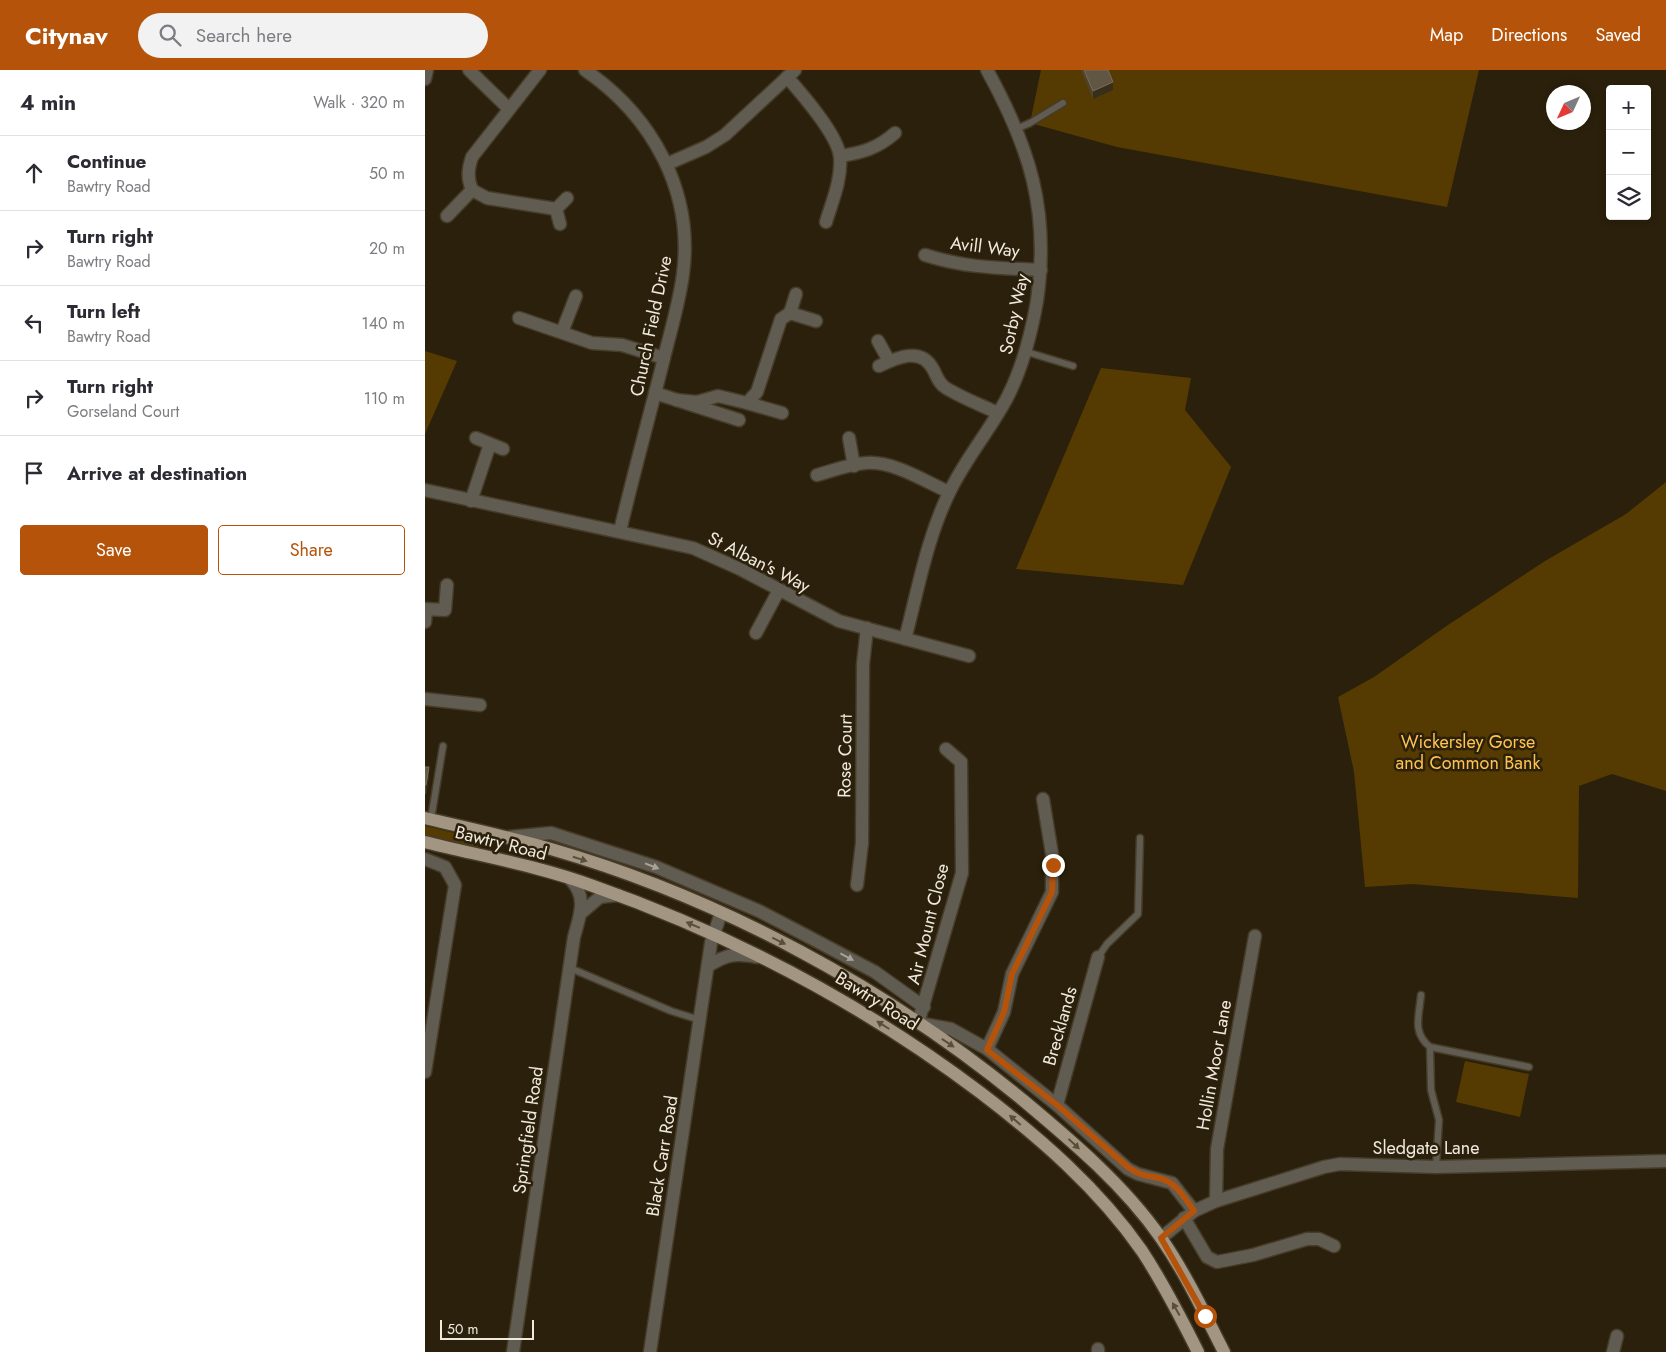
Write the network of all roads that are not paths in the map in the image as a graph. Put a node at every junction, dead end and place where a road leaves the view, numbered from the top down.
1 (427, 70) edge
2 (469, 70) edge
3 (539, 70) edge
4 (585, 70) edge
5 (987, 70) edge
6 (791, 73) edge
7 (425, 79) edge
8 (1063, 103) dead end
9 (509, 110) junction
10 (1016, 129) junction
11 (895, 133) dead end
12 (840, 156) junction
13 (667, 164) junction
14 (472, 190) junction
15 (567, 198) dead end
16 (556, 209) junction
17 (447, 216) dead end
18 (826, 222) dead end
19 (560, 224) dead end
20 (925, 255) dead end
21 (1041, 270) junction
22 (796, 294) dead end
23 (576, 296) dead end
24 (790, 313) junction
25 (519, 318) dead end
26 (816, 321) dead end
27 (562, 332) junction
28 (878, 341) dead end
29 (1027, 352) junction
30 (664, 358) junction
31 (1073, 366) dead end
32 (655, 393) junction
33 (676, 400) junction
34 (747, 403) junction
35 (783, 413) dead end
36 (998, 413) junction
37 (739, 420) dead end
38 (476, 438) dead end
39 (849, 438) dead end
40 (490, 444) junction
41 (503, 449) dead end
42 (854, 466) junction
43 (817, 475) dead end
44 (425, 490) edge
45 (949, 492) junction
46 (471, 501) junction
47 (620, 531) junction
48 (447, 585) dead end
49 (779, 590) junction
50 (425, 622) edge
51 (867, 628) junction
52 (756, 633) dead end
53 (905, 639) junction
54 (969, 656) dead end
55 (425, 699) edge
56 (480, 705) dead end
57 (443, 746) dead end
58 (946, 749) dead end
59 (1043, 799) dead end
60 (428, 818) edge
61 (504, 837) junction
62 (1140, 838) dead end
63 (425, 842) edge
64 (425, 859) edge
65 (570, 879) junction
66 (857, 885) dead end
67 (618, 895) junction
68 (581, 913) junction
69 (721, 913) junction
70 (758, 930) junction
71 (713, 934) junction
72 (1255, 936) dead end
73 (748, 951) junction
74 (760, 957) junction
75 (1098, 957) joint
76 (708, 966) junction
77 (569, 968) junction
78 (1421, 995) dead end
79 (924, 1006) junction
80 (700, 1020) junction
81 (919, 1023) junction
82 (1430, 1047) junction
83 (987, 1050) junction
84 (1529, 1067) dead end
85 (425, 1072) edge
86 (1057, 1105) junction
87 (1666, 1161) edge
88 (1436, 1167) junction
89 (1216, 1201) junction
90 (1189, 1215) junction
91 (1161, 1238) junction
92 (1334, 1246) dead end
93 (1617, 1336) dead end
94 (513, 1352) edge
95 (650, 1352) edge
96 (1198, 1352) edge
97 (1224, 1352) edge
98 (1613, 1352) edge

1 - 7 street
2 - 9 street
3 - 9 street
4 - 13 street, Church Field Drive
5 - 10 street, Sorby Way
6 - 12 street
6 - 13 street
8 - 10 lane
9 - 14 street
10 - 21 street, Sorby Way
11 - 12 street
12 - 18 street
13 - 30 street, Church Field Drive
14 - 16 street
14 - 17 street
15 - 16 street
16 - 19 street
20 - 21 street, Avill Way
21 - 29 street, Sorby Way
22 - 24 street
23 - 27 street
24 - 26 street
24 - 34 street
25 - 27 street
27 - 30 street
28 - 36 street
29 - 31 lane
29 - 36 street, Sorby Way
30 - 32 street, Church Field Drive
32 - 33 street
32 - 47 street, Church Field Drive
33 - 34 street
33 - 37 street
34 - 35 street
36 - 45 street, Sorby Way
38 - 40 street
39 - 42 street
40 - 41 street
40 - 46 street
42 - 43 street
42 - 45 street
44 - 46 street, St Alban's Way
45 - 53 street, Sorby Way
46 - 47 street, St Alban's Way
47 - 49 street, St Alban's Way
48 - 50 street
49 - 51 street, St Alban's Way
49 - 52 street
51 - 53 street, St Alban's Way
51 - 66 street, Rose Court
53 - 54 street, St Alban's Way
55 - 56 street
57 - 60 lane
58 - 79 street, Air Mount Close
59 - 83 street
60 - 61 main road, Bawtry Road
61 -> 69 main road, Bawtry Road
61 -> 79 street, Bawtry Road
62 - 75 lane
63 - 65 main road, Bawtry Road
64 - 85 street, Bawtry Road
65 - 67 main road, Bawtry Road
65 - 68 street, Springfield Road
67 - 68 street
71 -> 67 main road, Bawtry Road
68 - 77 street, Springfield Road
69 - 70 main road, Bawtry Road
69 - 71 street, Black Carr Road
70 - 73 main road
70 -> 81 main road, Bawtry Road
71 - 73 main road, Bawtry Road
71 - 76 street, Black Carr Road
72 - 89 street, Hollin Moor Lane
73 - 74 main road, Bawtry Road
74 - 76 street
96 -> 74 main road, Bawtry Road
75 - 86 street, Brecklands
76 - 80 street, Black Carr Road
77 - 80 lane
77 - 94 street, Springfield Road
78 - 82 lane
79 - 81 street, Air Mount Close
80 - 95 street, Black Carr Road
81 - 83 street, Bawtry Road
81 -> 91 main road, Bawtry Road
82 - 84 lane
82 - 88 lane
83 - 86 street, Bawtry Road
86 - 90 street, Bawtry Road
87 - 88 street, Sledgate Lane
88 - 89 street, Sledgate Lane
89 - 90 street, Sledgate Lane
90 - 91 street
90 - 92 street, Bawtry Road
91 - 97 main road, Bawtry Road
93 - 98 street

